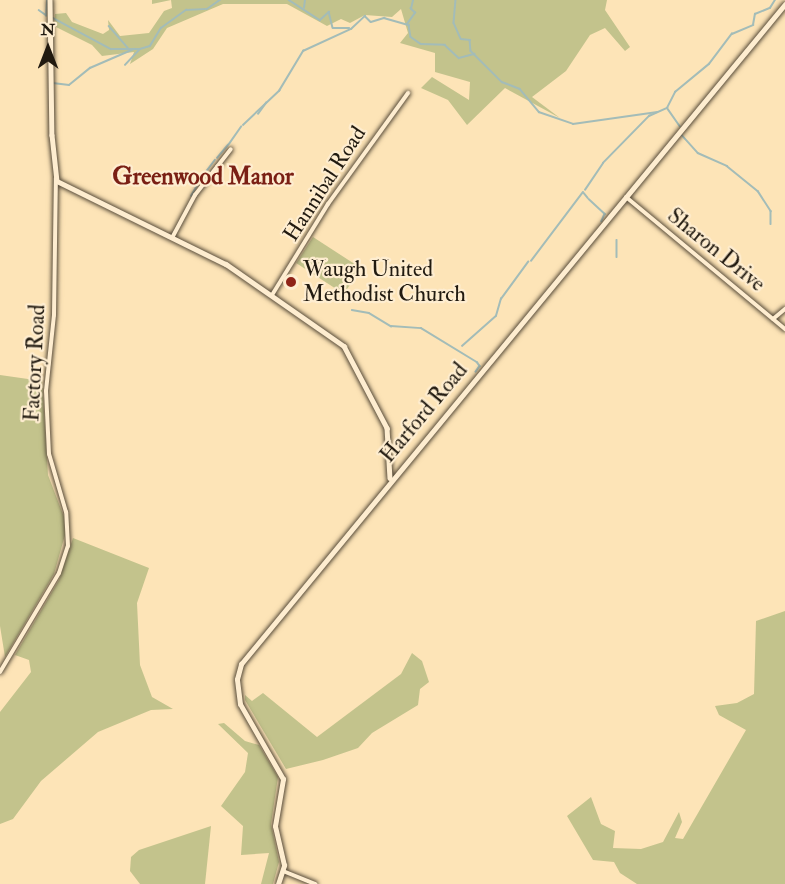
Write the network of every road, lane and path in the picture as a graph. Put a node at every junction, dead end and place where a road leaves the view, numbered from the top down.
1 (50, 0) edge
2 (785, 4) edge
3 (408, 93) dead end
4 (231, 149) dead end
5 (56, 178) junction
6 (626, 197) junction
7 (172, 238) junction
8 (272, 295) junction
9 (785, 309) edge
10 (773, 319) junction
11 (785, 329) edge
12 (390, 478) junction
13 (0, 672) edge
14 (283, 871) junction
15 (278, 884) edge
16 (315, 884) edge

1 - 5 street
2 - 6 main road, Harford Road
3 - 8 street, Hannibal Road
4 - 7 street
5 - 7 street
5 - 13 street, Factory Road
6 - 10 street, Sharon Drive
6 - 12 main road, Harford Road
7 - 8 street
8 - 12 street
9 - 10 street
10 - 11 street, Sharon Drive
12 - 14 main road, Harford Road
14 - 15 main road
14 - 16 street

